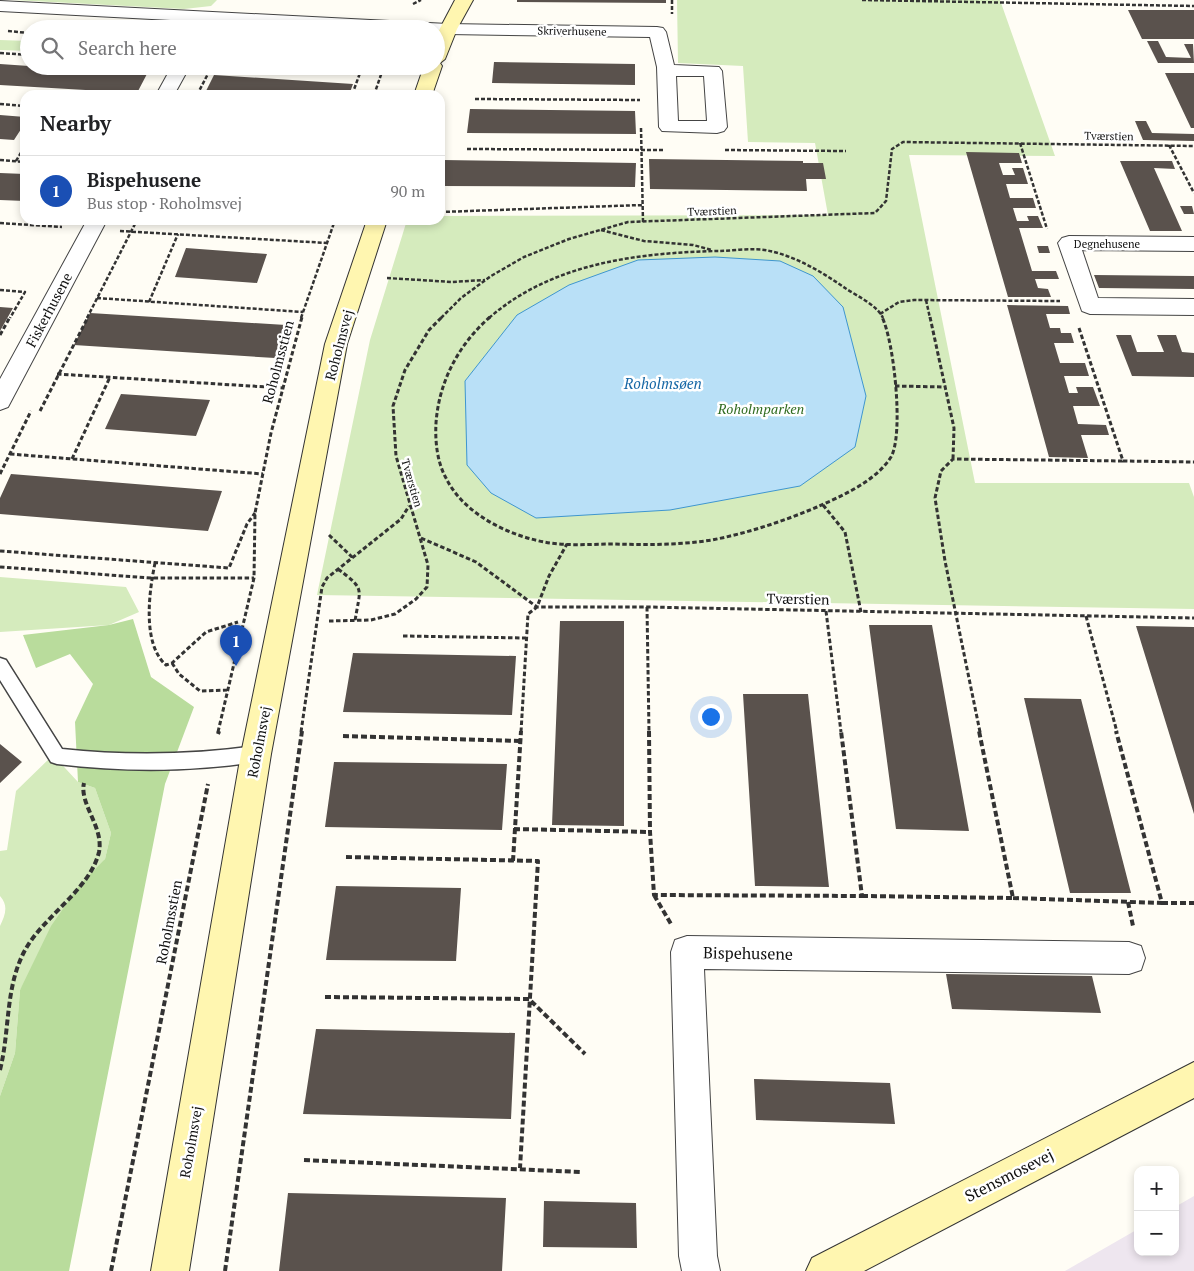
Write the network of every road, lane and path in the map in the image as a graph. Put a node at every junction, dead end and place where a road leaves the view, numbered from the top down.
1 (235, 0) edge
2 (464, 0) edge
3 (862, 0) edge
4 (0, 6) edge
5 (1194, 6) edge
6 (226, 18) junction
7 (157, 20) edge
8 (218, 20) edge
9 (266, 20) edge
10 (445, 29) edge
11 (448, 29) junction
12 (0, 30) edge
13 (20, 32) edge
14 (445, 36) edge
15 (0, 53) edge
16 (20, 54) edge
17 (667, 70) dead end
18 (176, 75) edge
19 (207, 75) edge
20 (359, 75) edge
21 (381, 75) edge
22 (431, 75) edge
23 (168, 90) edge
24 (200, 90) edge
25 (354, 90) edge
26 (376, 90) edge
27 (425, 90) edge
28 (474, 99) dead end
29 (0, 104) edge
30 (20, 106) edge
31 (640, 108) dead end
32 (641, 124) dead end
33 (1169, 146) junction
34 (1194, 146) edge
35 (466, 149) dead end
36 (641, 150) junction
37 (670, 150) dead end
38 (719, 150) dead end
39 (846, 151) dead end
40 (20, 154) edge
41 (0, 160) edge
42 (16, 161) junction
43 (20, 161) edge
44 (1194, 193) edge
45 (642, 205) junction
46 (445, 212) edge
47 (643, 222) junction
48 (0, 223) edge
49 (20, 224) edge
50 (31, 225) edge
51 (95, 225) edge
52 (134, 225) edge
53 (333, 225) edge
54 (375, 225) edge
55 (62, 227) dead end
56 (601, 230) junction
57 (131, 231) junction
58 (178, 234) junction
59 (327, 243) junction
60 (1194, 244) edge
61 (715, 251) junction
62 (359, 276) junction
63 (485, 280) junction
64 (0, 290) edge
65 (97, 298) junction
66 (926, 300) junction
67 (1088, 300) junction
68 (149, 302) junction
69 (1194, 307) edge
70 (303, 312) junction
71 (880, 314) junction
72 (0, 335) edge
73 (57, 374) junction
74 (110, 377) junction
75 (895, 386) junction
76 (945, 387) junction
77 (283, 388) junction
78 (0, 401) edge
79 (31, 411) dead end
80 (40, 411) dead end
81 (10, 454) junction
82 (72, 459) junction
83 (953, 459) junction
84 (1123, 461) dead end
85 (0, 474) edge
86 (263, 474) junction
87 (409, 505) junction
88 (823, 505) junction
89 (255, 512) junction
90 (421, 538) junction
91 (567, 544) junction
92 (0, 551) edge
93 (155, 563) junction
94 (0, 567) edge
95 (338, 568) junction
96 (151, 578) junction
97 (254, 578) junction
98 (537, 607) junction
99 (647, 607) junction
100 (826, 611) junction
101 (861, 612) junction
102 (958, 614) junction
103 (1086, 616) junction
104 (1194, 618) edge
105 (329, 621) dead end
106 (354, 621) junction
107 (238, 622) dead end
108 (403, 636) dead end
109 (526, 638) junction
110 (172, 663) junction
111 (0, 665) edge
112 (227, 690) junction
113 (344, 736) dead end
114 (520, 741) junction
115 (256, 754) junction
116 (88, 760) junction
117 (212, 761) junction
118 (514, 829) junction
119 (650, 832) junction
120 (346, 857) dead end
121 (513, 860) junction
122 (862, 896) junction
123 (1013, 898) junction
124 (1162, 903) junction
125 (1194, 903) edge
126 (1129, 958) dead end
127 (325, 997) dead end
128 (529, 1000) junction
129 (585, 1054) dead end
130 (0, 1070) edge
131 (1194, 1079) edge
132 (304, 1160) dead end
133 (520, 1168) junction
134 (582, 1172) dead end
135 (110, 1271) edge
136 (170, 1271) edge
137 (225, 1271) edge
138 (701, 1271) edge
139 (825, 1271) edge

1 - 6 street
2 - 11 street
3 - 5 path
4 - 7 street
6 - 8 street
6 - 9 street
10 - 11 street
11 - 14 street
11 - 17 street, Skriverhusene
12 - 13 path
15 - 16 path
18 - 23 street
19 - 24 path
20 - 25 path
21 - 26 path
22 - 27 street
28 - 31 path
29 - 30 path
32 - 36 path
33 - 34 path, Tværstien
33 - 44 path
33 - 47 path, Tværstien
35 - 36 path
36 - 37 path
36 - 45 path
38 - 39 path
40 - 42 path
41 - 42 path
42 - 43 path
45 - 46 path
45 - 47 path
47 - 56 path, Tværstien
48 - 49 path
50 - 55 path
51 - 57 path
51 - 78 street, Fiskerhusene
52 - 57 path
53 - 59 path, Roholmsstien
54 - 62 street, Roholmsvej
56 - 61 path
56 - 63 path, Tværstien
57 - 58 path
57 - 65 path
58 - 59 path
58 - 68 path
59 - 70 path, Roholmsstien
60 - 67 street, Degnehusene
61 - 71 path
61 - 91 path
62 - 63 path
62 - 115 street, Roholmsvej
63 - 87 path, Tværstien
64 - 72 path
65 - 68 path
65 - 73 path
66 - 67 path
66 - 71 path
66 - 76 path
67 - 69 street
68 - 70 path
70 - 77 path, Roholmsstien
71 - 75 path
73 - 74 path
73 - 80 path
74 - 77 path
74 - 82 path
75 - 76 path
75 - 88 path
76 - 83 path
77 - 86 path, Roholmsstien
79 - 81 path
81 - 82 path
81 - 85 path
82 - 86 path
83 - 84 path
83 - 102 path
86 - 89 path, Roholmsstien
87 - 90 path, Tværstien
87 - 95 path
88 - 91 path
88 - 101 path
89 - 93 path
89 - 97 path, Roholmsstien
90 - 98 path
90 - 106 path, Tværstien
91 - 98 path
92 - 93 path
93 - 96 path
94 - 96 path
95 - 106 path
95 - 137 path
96 - 97 path
96 - 110 path
97 - 112 path, Roholmsstien
98 - 99 path, Tværstien
98 - 109 path
99 - 100 path, Tværstien
99 - 119 path
100 - 101 path, Tværstien
100 - 122 path
101 - 102 path, Tværstien
102 - 103 path, Tværstien
102 - 123 path
103 - 104 path, Tværstien
103 - 124 path
105 - 106 path, Tværstien
107 - 110 path
108 - 109 path
109 - 114 path
110 - 112 path
111 - 116 lane
112 - 117 path, Roholmsstien
113 - 114 path
114 - 118 path
115 - 117 lane
115 - 136 street, Roholmsvej
116 - 117 lane
116 - 130 path
117 - 135 path, Roholmsstien
118 - 119 path
118 - 121 path
119 - 122 path
120 - 121 path
121 - 128 path
122 - 123 path
123 - 124 path
124 - 125 path
126 - 138 street, Bispehusene
127 - 128 path
128 - 129 path
128 - 133 path
131 - 139 street, Stensmosevej
132 - 133 path
133 - 134 path

